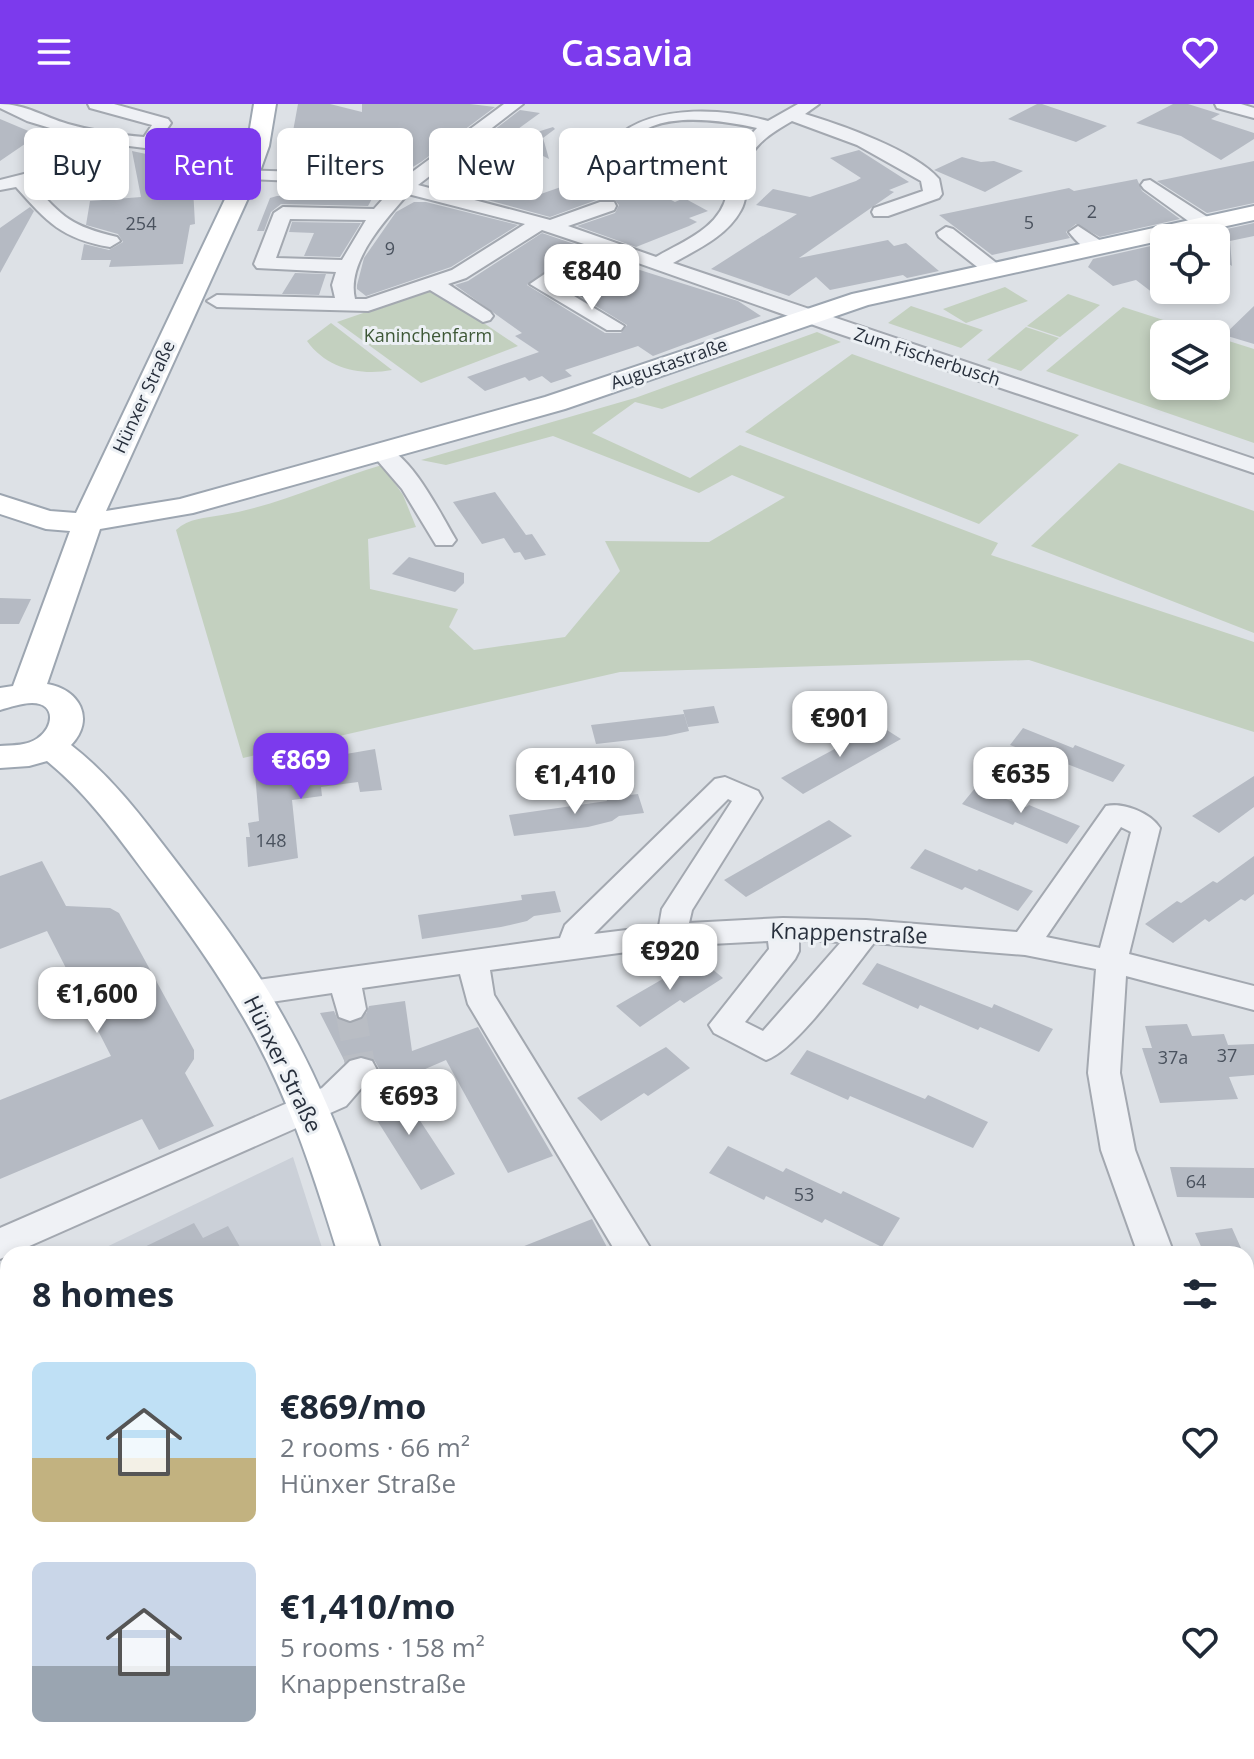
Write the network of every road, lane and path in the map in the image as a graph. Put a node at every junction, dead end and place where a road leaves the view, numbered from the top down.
1 (5, 104) edge
2 (96, 104) edge
3 (265, 104) edge
4 (515, 104) edge
5 (811, 104) edge
6 (1223, 104) edge
7 (1254, 113) edge
8 (790, 115) junction
9 (772, 127) junction
10 (62, 128) edge
11 (159, 128) edge
12 (261, 128) edge
13 (625, 128) edge
14 (756, 137) edge
15 (413, 180) edge
16 (22, 182) joint
17 (0, 185) edge
18 (1150, 185) dead end
19 (413, 189) edge
20 (236, 200) edge
21 (392, 200) edge
22 (734, 200) edge
23 (1196, 200) dead end
24 (607, 206) dead end
25 (881, 212) dead end
26 (1254, 213) edge
27 (379, 215) junction
28 (1215, 222) junction
29 (545, 225) junction
30 (946, 233) dead end
31 (110, 241) dead end
32 (601, 245) junction
33 (657, 264) junction
34 (348, 266) junction
35 (992, 269) junction
36 (432, 283) junction
37 (217, 301) dead end
38 (346, 302) junction
39 (483, 316) dead end
40 (807, 316) junction
41 (614, 326) dead end
42 (382, 453) junction
43 (1254, 466) edge
44 (109, 470) junction
45 (204, 501) junction
46 (0, 504) edge
47 (86, 522) junction
48 (444, 540) dead end
49 (13, 696) edge
50 (50, 746) junction
51 (0, 757) edge
52 (783, 929) junction
53 (866, 931) junction
54 (672, 935) junction
55 (1025, 944) junction
56 (574, 947) junction
57 (473, 961) junction
58 (1112, 961) junction
59 (1251, 991) edge
60 (250, 993) junction
61 (361, 1070) dead end
62 (307, 1108) junction
63 (0, 1244) edge
64 (358, 1246) edge
65 (631, 1246) edge
66 (1153, 1246) edge

1 - 10 street
2 - 11 street
3 - 12 main road, Hünxer Straße
4 - 15 street
5 - 8 street
6 - 7 street
8 - 9 street
8 - 25 street
9 - 13 street
9 - 14 street
16 - 17 street
16 - 31 street
18 - 28 street
19 - 29 street, Zum Fischerbusch
20 - 44 main road, Hünxer Straße
21 - 27 street
22 - 33 street
23 - 28 street
24 - 29 street
26 - 28 main road, Augustastraße
27 - 34 street
27 - 34 street
28 - 35 main road, Augustastraße
29 - 32 street, Zum Fischerbusch
29 - 36 street
30 - 35 street
32 - 33 street, Zum Fischerbusch
32 - 41 street
33 - 40 street, Zum Fischerbusch
34 - 38 street
35 - 40 main road, Augustastraße
36 - 38 street
36 - 39 street
37 - 38 street
40 - 42 main road, Augustastraße
40 - 43 street, Zum Fischerbusch
42 - 45 main road, Augustastraße
42 - 48 street
44 - 45 main road
44 - 46 main road
44 - 47 main road, Hünxer Straße
45 - 47 main road, Augustastraße
46 - 47 main road, Augustastraße
47 - 49 main road, Hünxer Straße
49 - 50 main road
50 - 51 main road
50 - 60 main road, Hünxer Straße
52 - 53 street, Knappenstraße
52 - 53 street
52 - 54 street, Knappenstraße
53 - 55 street, Knappenstraße
54 - 56 street, Knappenstraße
54 - 56 street
55 - 58 street, Knappenstraße
55 - 58 street
56 - 57 street, Knappenstraße
57 - 60 street, Knappenstraße
57 - 65 street
58 - 59 street, Knappenstraße
58 - 66 street
60 - 62 main road, Hünxer Straße
61 - 62 street
62 - 63 street
62 - 64 main road, Hünxer Straße

